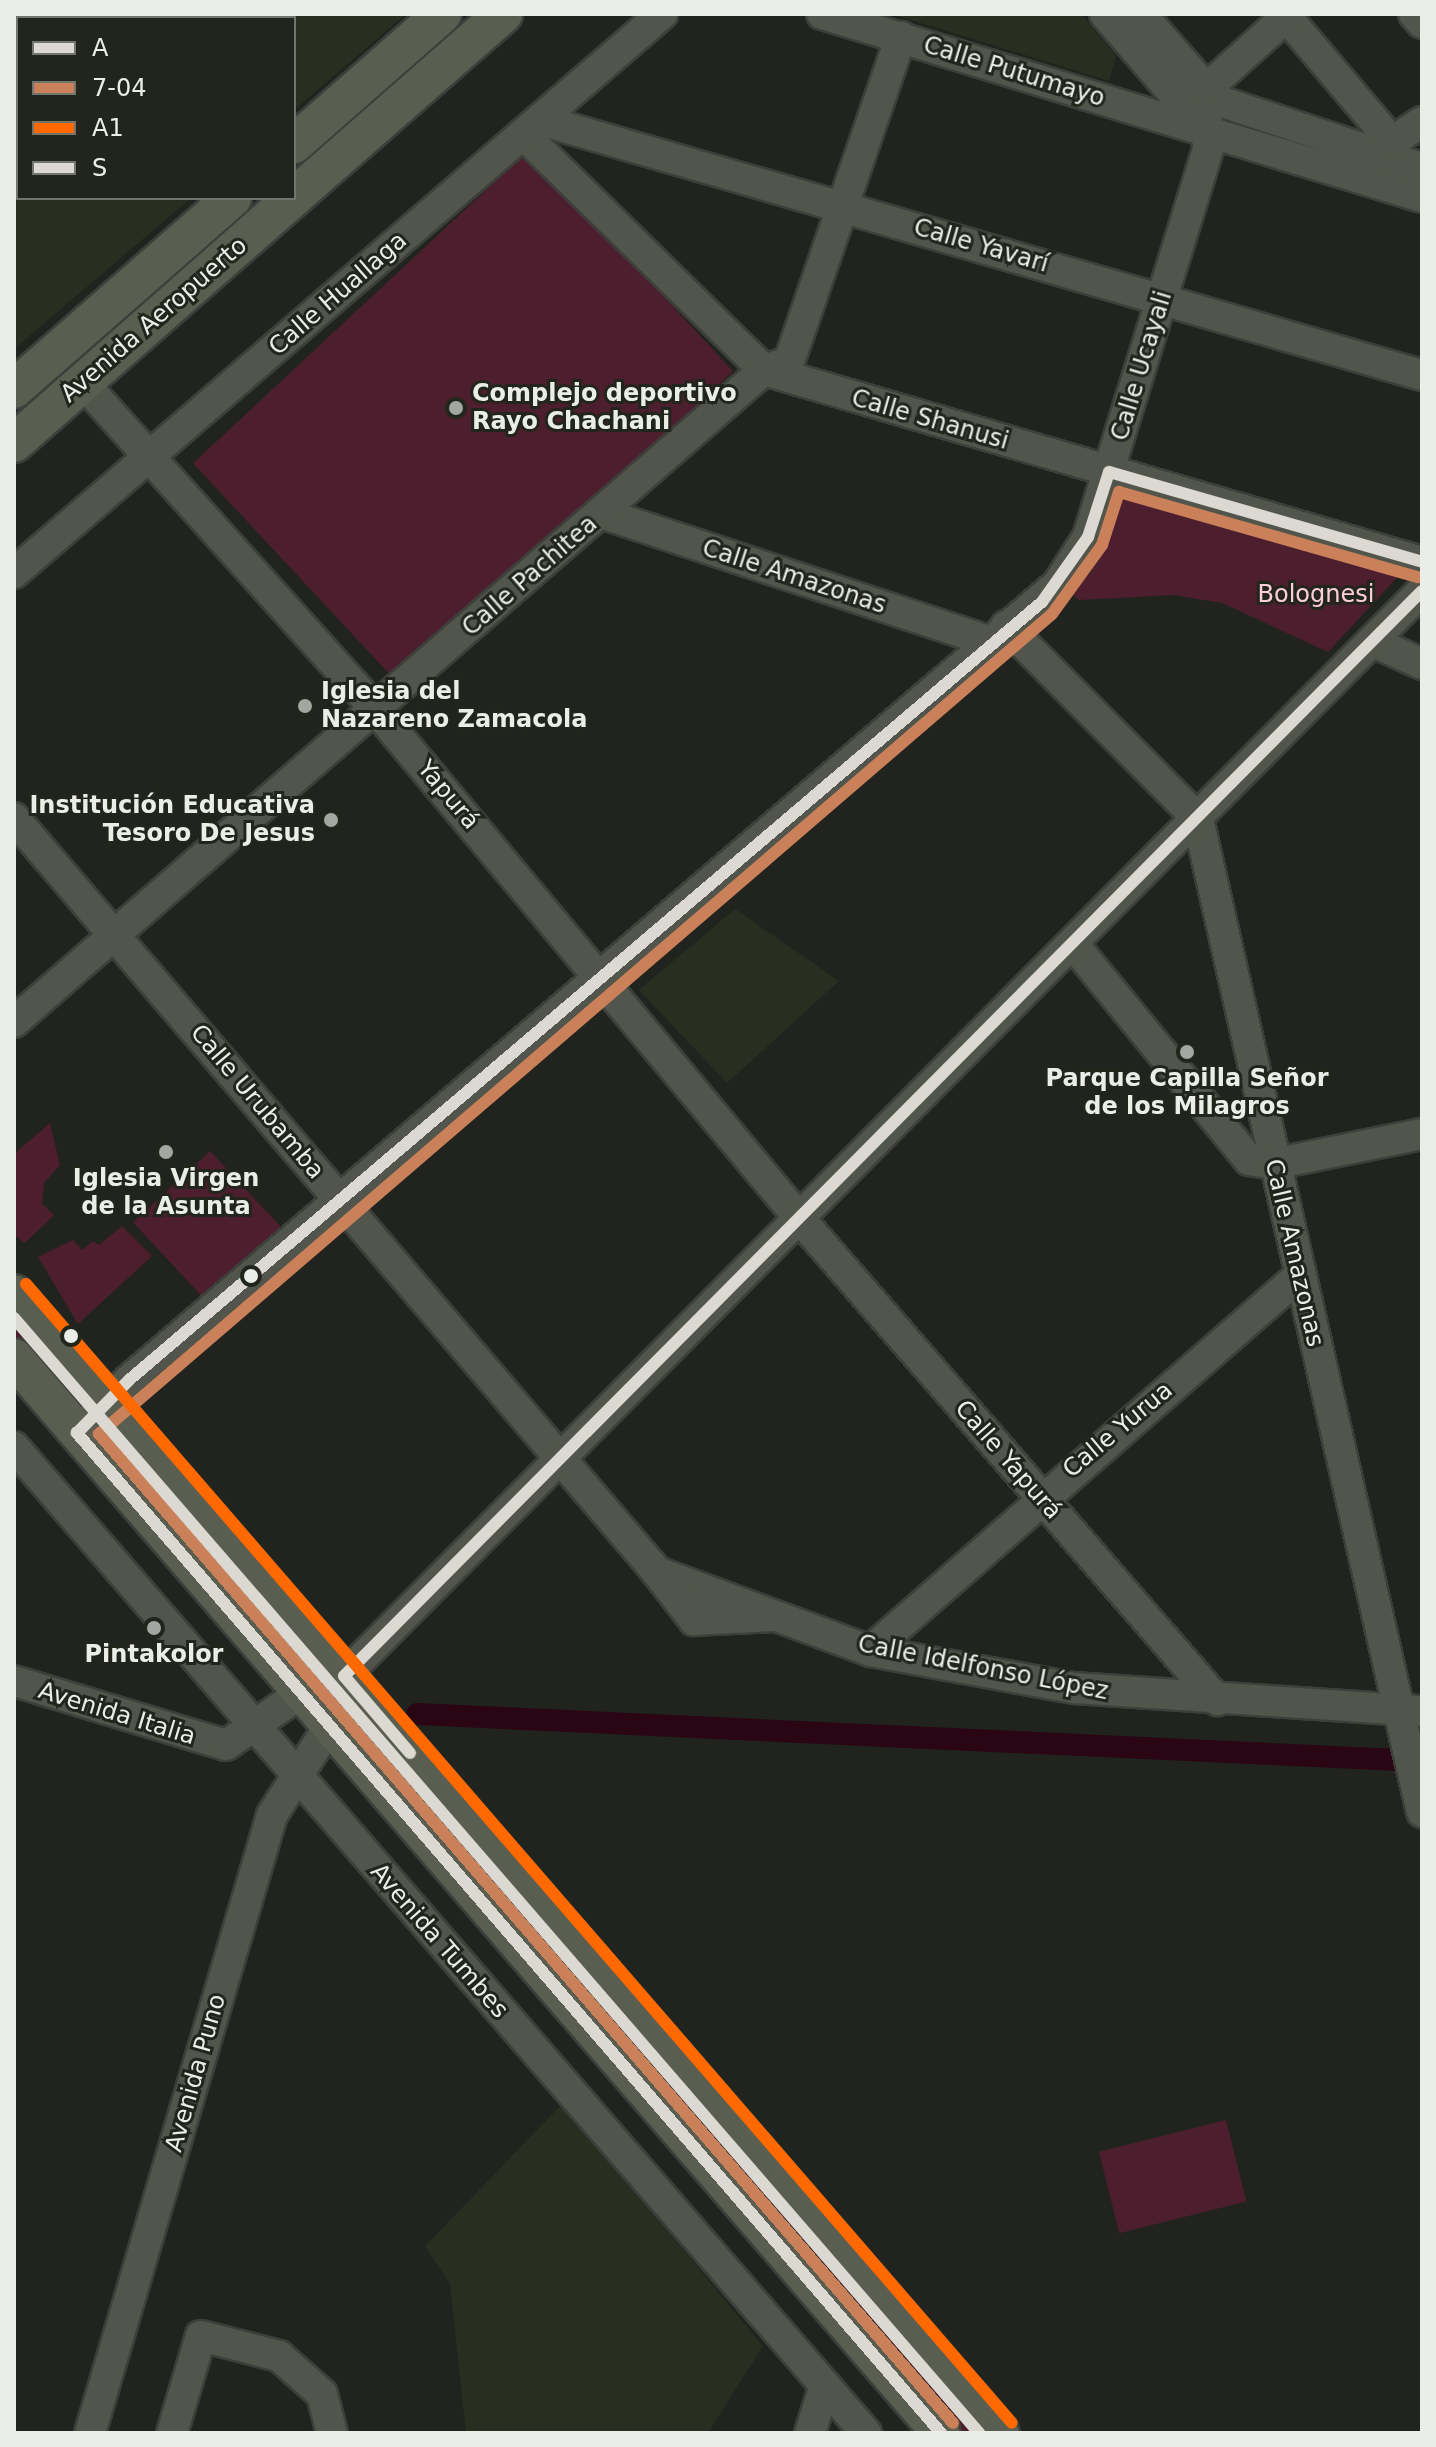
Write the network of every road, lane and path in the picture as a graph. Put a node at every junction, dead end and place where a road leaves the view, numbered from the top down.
1 (442, 14) edge
2 (503, 14) edge
3 (662, 14) edge
4 (822, 14) edge
5 (1105, 14) edge
6 (1141, 14) edge
7 (1414, 14) edge
8 (1285, 16) edge
9 (1422, 23) edge
10 (901, 37) junction
11 (1205, 90) junction
12 (1422, 122) edge
13 (531, 127) junction
14 (1206, 131) junction
15 (296, 142) edge
16 (1390, 150) junction
17 (1422, 168) edge
18 (296, 196) edge
19 (1422, 197) edge
20 (230, 200) edge
21 (292, 200) edge
22 (843, 205) junction
23 (1162, 298) junction
24 (764, 370) junction
25 (1422, 375) edge
26 (83, 383) junction
27 (14, 389) edge
28 (14, 443) edge
29 (150, 457) junction
30 (1109, 472) junction
31 (601, 513) junction
32 (1422, 562) edge
33 (14, 573) edge
34 (1422, 591) edge
35 (997, 633) junction
36 (1376, 643) junction
37 (1422, 664) edge
38 (376, 710) junction
39 (14, 818) edge
40 (1198, 819) junction
41 (114, 934) junction
42 (1073, 944) junction
43 (600, 977) junction
44 (14, 1022) edge
45 (1422, 1134) edge
46 (1273, 1164) junction
47 (340, 1199) junction
48 (800, 1219) junction
49 (1298, 1277) junction
50 (14, 1294) edge
51 (14, 1358) edge
52 (108, 1405) junction
53 (77, 1433) junction
54 (559, 1461) junction
55 (19, 1463) edge
56 (1040, 1496) junction
57 (870, 1651) junction
58 (344, 1676) junction
59 (14, 1681) edge
60 (301, 1693) junction
61 (1217, 1700) junction
62 (1409, 1720) edge
63 (254, 1725) junction
64 (330, 1725) junction
65 (293, 1773) junction
66 (1419, 1799) edge
67 (825, 2385) junction
68 (90, 2433) edge
69 (172, 2433) edge
70 (332, 2433) edge
71 (810, 2433) edge
72 (866, 2433) edge
73 (941, 2433) edge
74 (1000, 2433) edge

1 - 15 main road
2 - 18 main road, Avenida Aeropuerto
3 - 13 street, Calle Huallaga
4 - 10 street, Calle Putumayo
5 - 14 street
6 - 11 street
7 - 9 street
8 - 11 street
8 - 16 street
10 - 14 street, Calle Putumayo
10 - 22 street, Calle Pachitea
11 - 14 street, Calle Ucayali
11 - 16 street
12 - 16 street
13 - 22 street, Calle Yavarí
13 - 24 street, Calle Shanusi
13 - 29 street, Calle Huallaga
14 - 19 street, Calle Putumayo
14 - 23 street, Calle Ucayali
16 - 17 street
20 - 27 main road, Avenida Aeropuerto
21 - 26 main road, Avenida Aeropuerto
22 - 23 street, Calle Yavarí
22 - 24 street, Calle Pachitea
23 - 25 street, Calle Yavarí
23 - 30 street, Calle Ucayali
24 - 30 street, Calle Shanusi
24 - 31 street, Calle Pachitea
26 - 28 main road, Avenida Aeropuerto
26 - 29 street, Yapurá
29 - 33 street, Calle Huallaga
29 - 38 street, Yapurá
30 - 32 street, Calle Shanusi
30 - 35 street, Calle Ucayali
31 - 35 street, Calle Amazonas
31 - 38 street, Calle Pachitea
34 - 36 street
35 - 40 street, Calle Amazonas
35 - 43 street, Calle Ucayali
36 - 37 street
36 - 40 street
38 - 41 street, Calle Pachitea
38 - 43 street, Yapurá
39 - 41 street, Calle Urubamba
40 - 42 street
40 - 46 street, Calle Amazonas
41 - 44 street, Calle Pachitea
41 - 47 street, Calle Urubamba
42 - 46 street
42 - 48 street
43 - 47 street, Calle Ucayali
43 - 48 street, Yapurá
45 - 46 street
46 - 49 street, Calle Amazonas
47 - 52 street, Calle Ucayali
47 - 54 street, Calle Urubamba
48 - 54 street
48 - 56 street, Calle Yapurá
49 - 56 street, Calle Yurua
49 - 62 street, Calle Amazonas
50 - 52 main road
51 - 53 main road
52 - 53 street, Calle Ucayali
52 - 58 main road
53 - 60 main road
54 - 57 street, Calle Idelfonso López
54 - 58 street
55 - 63 street, Avenida Tumbes
56 - 57 street, Calle Yurua
56 - 61 street, Calle Yapurá
57 - 61 street, Calle Idelfonso López
58 - 74 main road
59 - 63 street, Avenida Italia
60 - 63 street, Avenida Italia
60 - 64 main road
61 - 62 street, Calle Idelfonso López
62 - 66 street, Calle Amazonas
63 - 65 street, Avenida Tumbes
64 - 65 street, Avenida Puno
64 - 73 main road
65 - 67 street, Avenida Tumbes
65 - 68 street, Avenida Puno
67 - 71 street
67 - 72 street, Avenida Tumbes
69 - 70 street

